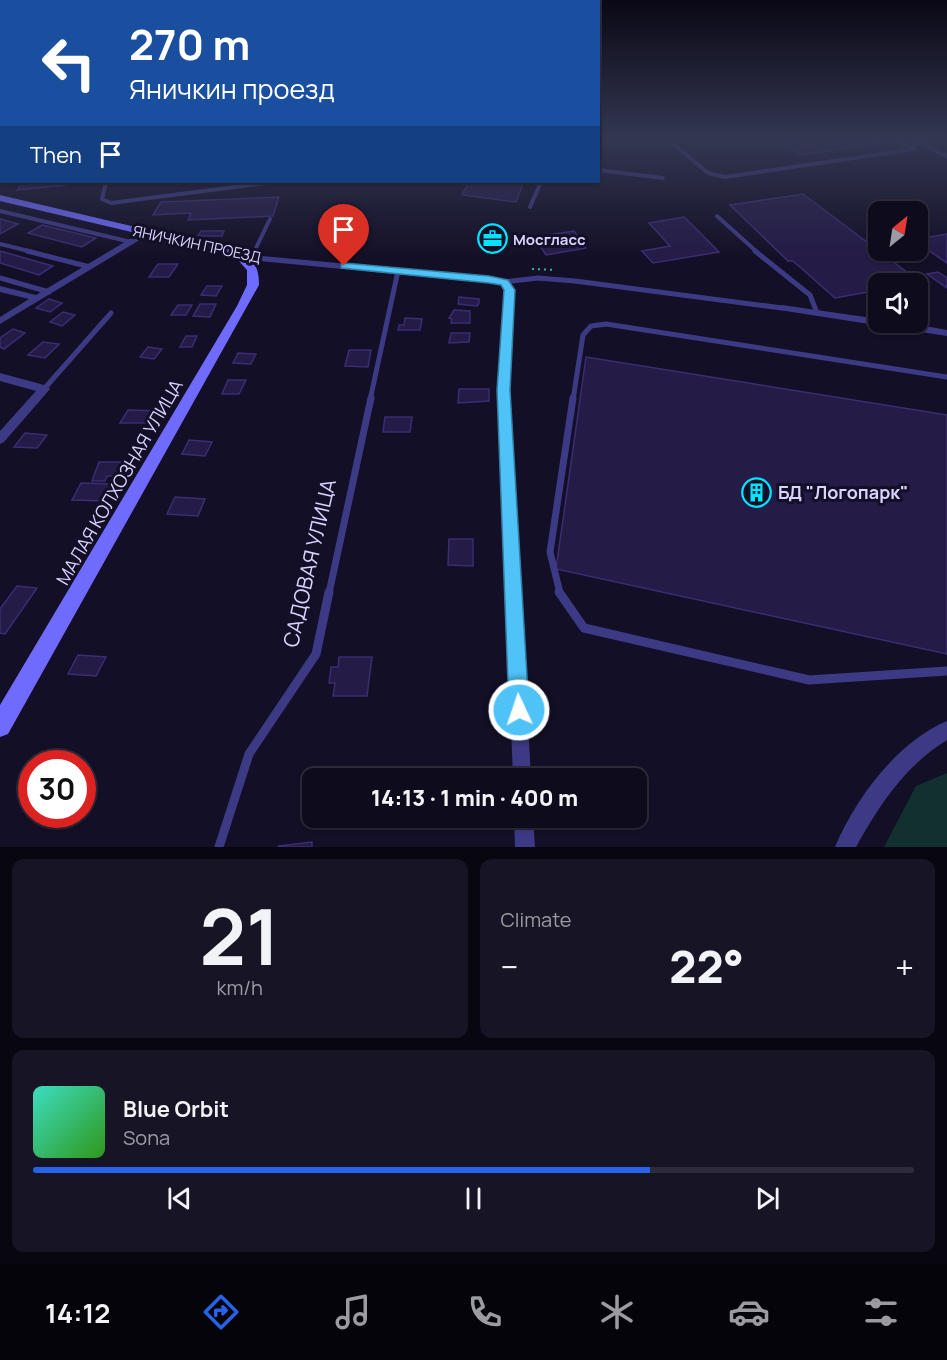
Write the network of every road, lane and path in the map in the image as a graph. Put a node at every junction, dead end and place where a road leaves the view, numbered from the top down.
1 (106, 183) edge
2 (266, 183) edge
3 (541, 183) edge
4 (0, 198) edge
5 (530, 207) dead end
6 (0, 211) edge
7 (717, 216) dead end
8 (270, 219) dead end
9 (145, 233) junction
10 (131, 242) junction
11 (0, 244) edge
12 (246, 257) junction
13 (90, 267) junction
14 (398, 271) junction
15 (0, 278) edge
16 (504, 282) junction
17 (0, 289) edge
18 (49, 292) junction
19 (38, 298) junction
20 (782, 308) joint
21 (111, 313) dead end
22 (818, 313) junction
23 (868, 320) edge
24 (0, 321) edge
25 (928, 330) edge
26 (947, 333) edge
27 (0, 377) edge
28 (947, 377) edge
29 (44, 389) junction
30 (0, 439) edge
31 (947, 670) edge
32 (0, 726) edge
33 (947, 730) edge
34 (522, 768) edge
35 (524, 828) edge
36 (219, 847) edge
37 (525, 847) edge
38 (845, 847) edge

1 - 2 lane
3 - 5 lane
4 - 9 street, ЯНИЧКИН ПРОЕЗД
6 - 10 lane
7 - 22 lane
8 - 12 lane
9 - 10 street
9 - 12 street, ЯНИЧКИН ПРОЕЗД
10 - 13 street
11 - 13 lane
12 - 14 street, ЯНИЧКИН ПРОЕЗД
12 - 32 street, МАЛАЯ КОЛХОЗНАЯ УЛИЦА
13 - 18 street
14 - 16 street, ЯНИЧКИН ПРОЕЗД
14 - 36 lane, САДОВАЯ УЛИЦА
15 - 18 lane
16 - 20 lane
16 - 34 street
17 - 19 street
18 - 19 street
19 - 24 street
20 - 22 street
21 - 29 lane
22 - 23 street
25 - 26 street
27 - 29 street
28 - 31 lane
29 - 30 street
33 - 38 street
35 - 37 street

